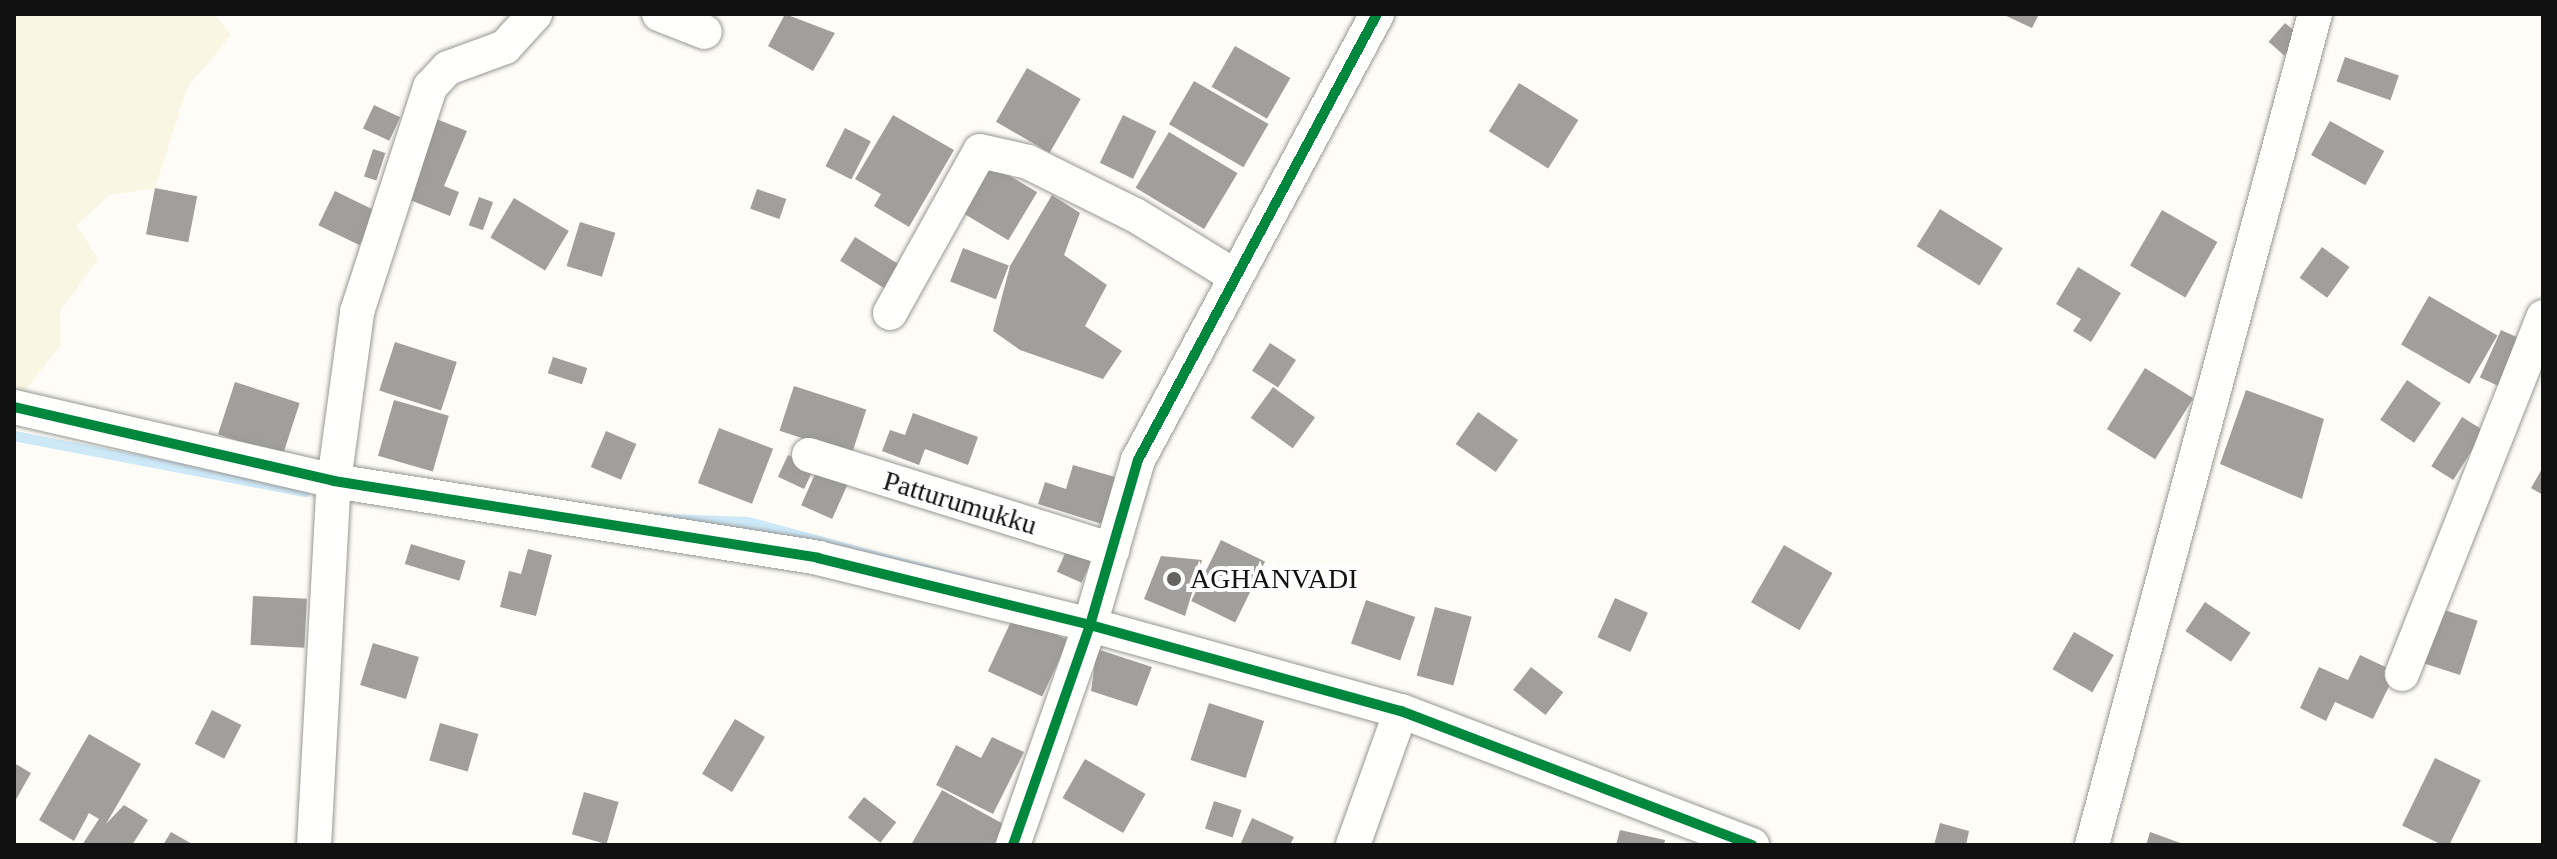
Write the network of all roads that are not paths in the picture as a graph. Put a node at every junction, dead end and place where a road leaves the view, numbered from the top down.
1 (535, 14) edge
2 (659, 14) edge
3 (1377, 14) edge
4 (2315, 14) edge
5 (705, 32) dead end
6 (1233, 275) junction
7 (890, 313) dead end
8 (2543, 317) edge
9 (14, 407) edge
10 (809, 455) dead end
11 (334, 481) junction
12 (1112, 550) junction
13 (1090, 625) junction
14 (2402, 674) dead end
15 (1401, 711) junction
16 (314, 845) edge
17 (1013, 845) edge
18 (1353, 845) edge
19 (1752, 845) edge
20 (2092, 845) edge

1 - 11 street
2 - 5 street
3 - 6 street
4 - 20 street
6 - 7 street
6 - 12 street
8 - 14 street
9 - 11 street
10 - 12 street, Patturumukku
11 - 13 street
11 - 16 street
12 - 13 street
13 - 15 street
13 - 17 street
15 - 18 street
15 - 19 street

